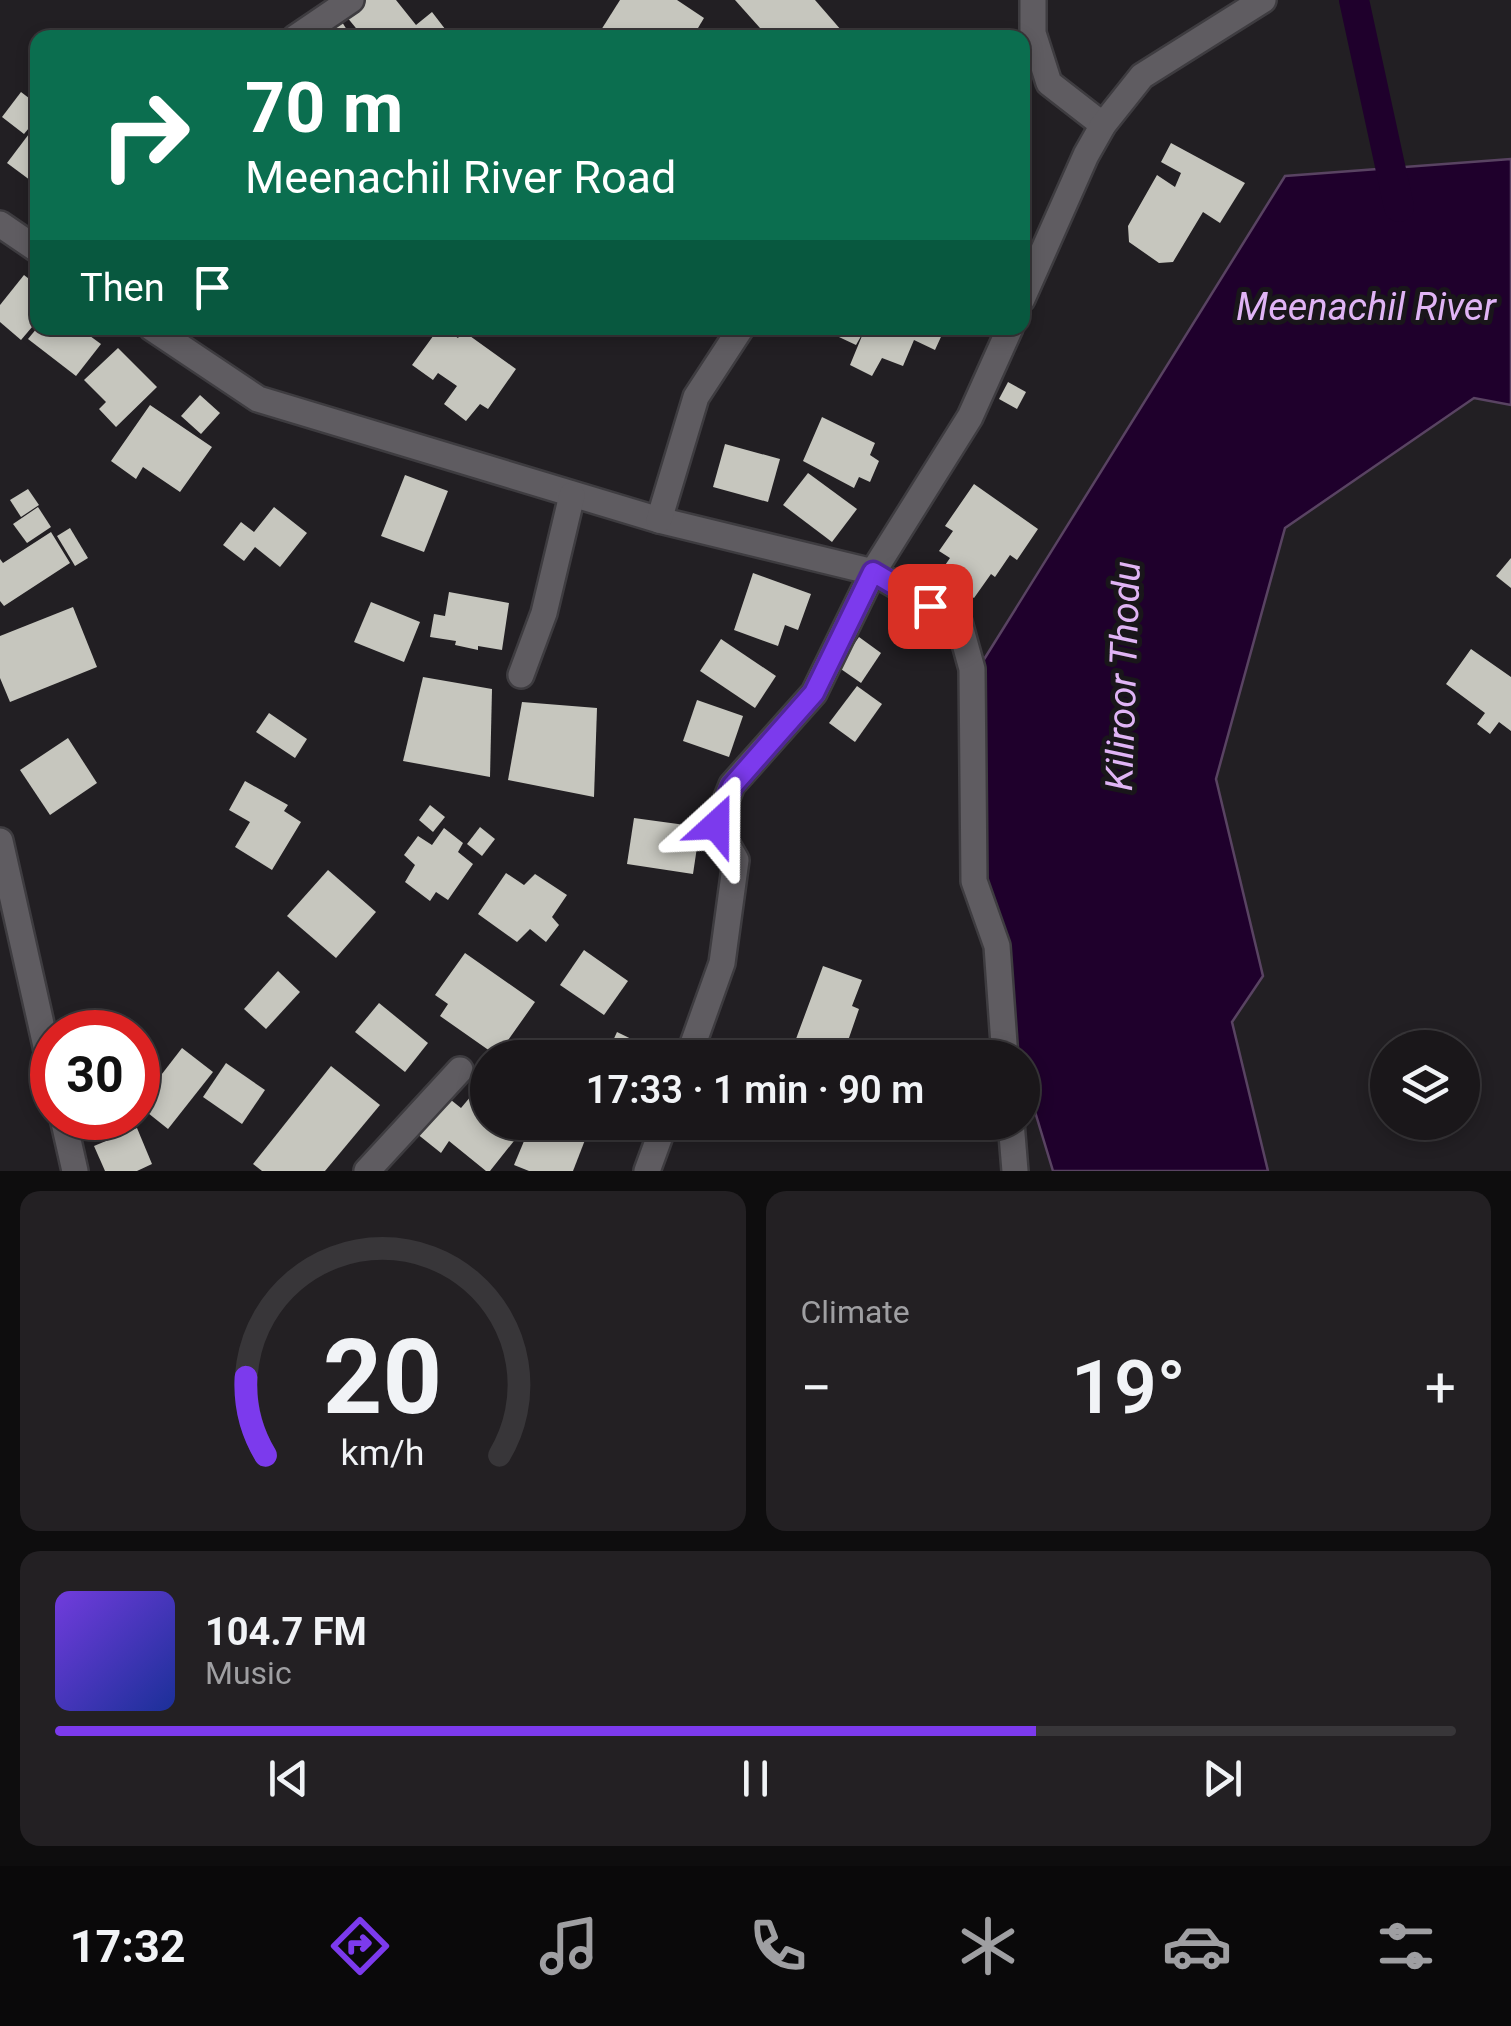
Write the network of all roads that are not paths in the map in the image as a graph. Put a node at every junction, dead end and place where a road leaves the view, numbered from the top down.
1 (351, 0) edge
2 (1033, 0) edge
3 (1263, 0) edge
4 (307, 30) edge
5 (1103, 124) junction
6 (0, 224) edge
7 (30, 245) edge
8 (1030, 281) edge
9 (162, 335) edge
10 (736, 335) edge
11 (1007, 335) edge
12 (572, 495) junction
13 (659, 520) junction
14 (873, 572) junction
15 (520, 675) dead end
16 (0, 844) edge
17 (38, 1010) edge
18 (694, 1040) edge
19 (1004, 1040) edge
20 (460, 1070) dead end
21 (67, 1140) edge
22 (658, 1140) edge
23 (1012, 1140) edge
24 (75, 1171) edge
25 (366, 1171) edge
26 (647, 1171) edge
27 (1014, 1171) edge

1 - 4 street
2 - 5 street
3 - 5 street
5 - 8 street
6 - 7 street
9 - 12 street
10 - 13 street
11 - 14 street
12 - 13 street
12 - 15 street
13 - 14 street
14 - 18 street
14 - 19 street
16 - 17 street
20 - 25 street
21 - 24 street
22 - 26 street
23 - 27 street

